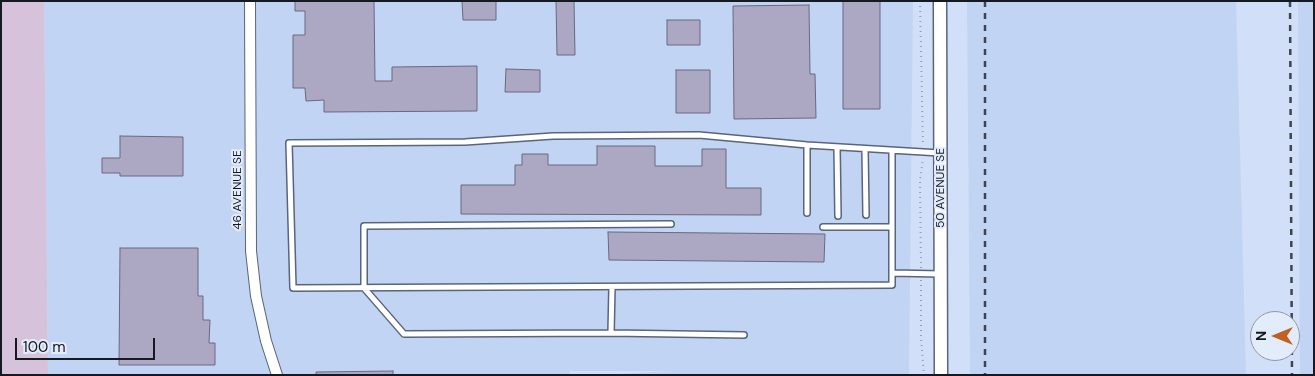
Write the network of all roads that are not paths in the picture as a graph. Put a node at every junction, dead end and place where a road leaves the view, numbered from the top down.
1 (250, 1) edge
2 (940, 1) edge
3 (807, 145) junction
4 (837, 147) junction
5 (865, 149) junction
6 (892, 151) junction
7 (940, 153) junction
8 (807, 213) dead end
9 (838, 216) dead end
10 (866, 216) dead end
11 (671, 224) dead end
12 (823, 227) dead end
13 (892, 227) junction
14 (892, 273) junction
15 (941, 274) junction
16 (612, 287) junction
17 (364, 288) junction
18 (611, 333) junction
19 (744, 335) dead end
20 (277, 375) edge
21 (941, 375) edge

1 - 20 street, 46 AVENUE SE
2 - 7 street, 50 AVENUE SE
3 - 4 lane
3 - 8 lane
3 - 17 lane
4 - 5 lane
4 - 9 lane
5 - 6 lane
5 - 10 lane
6 - 7 lane
6 - 13 lane
7 - 15 street, 50 AVENUE SE
11 - 17 lane
12 - 13 lane
13 - 14 lane
14 - 15 lane
14 - 16 lane
15 - 21 street, 50 AVENUE SE
16 - 17 lane
16 - 18 lane
17 - 18 lane
18 - 19 lane

